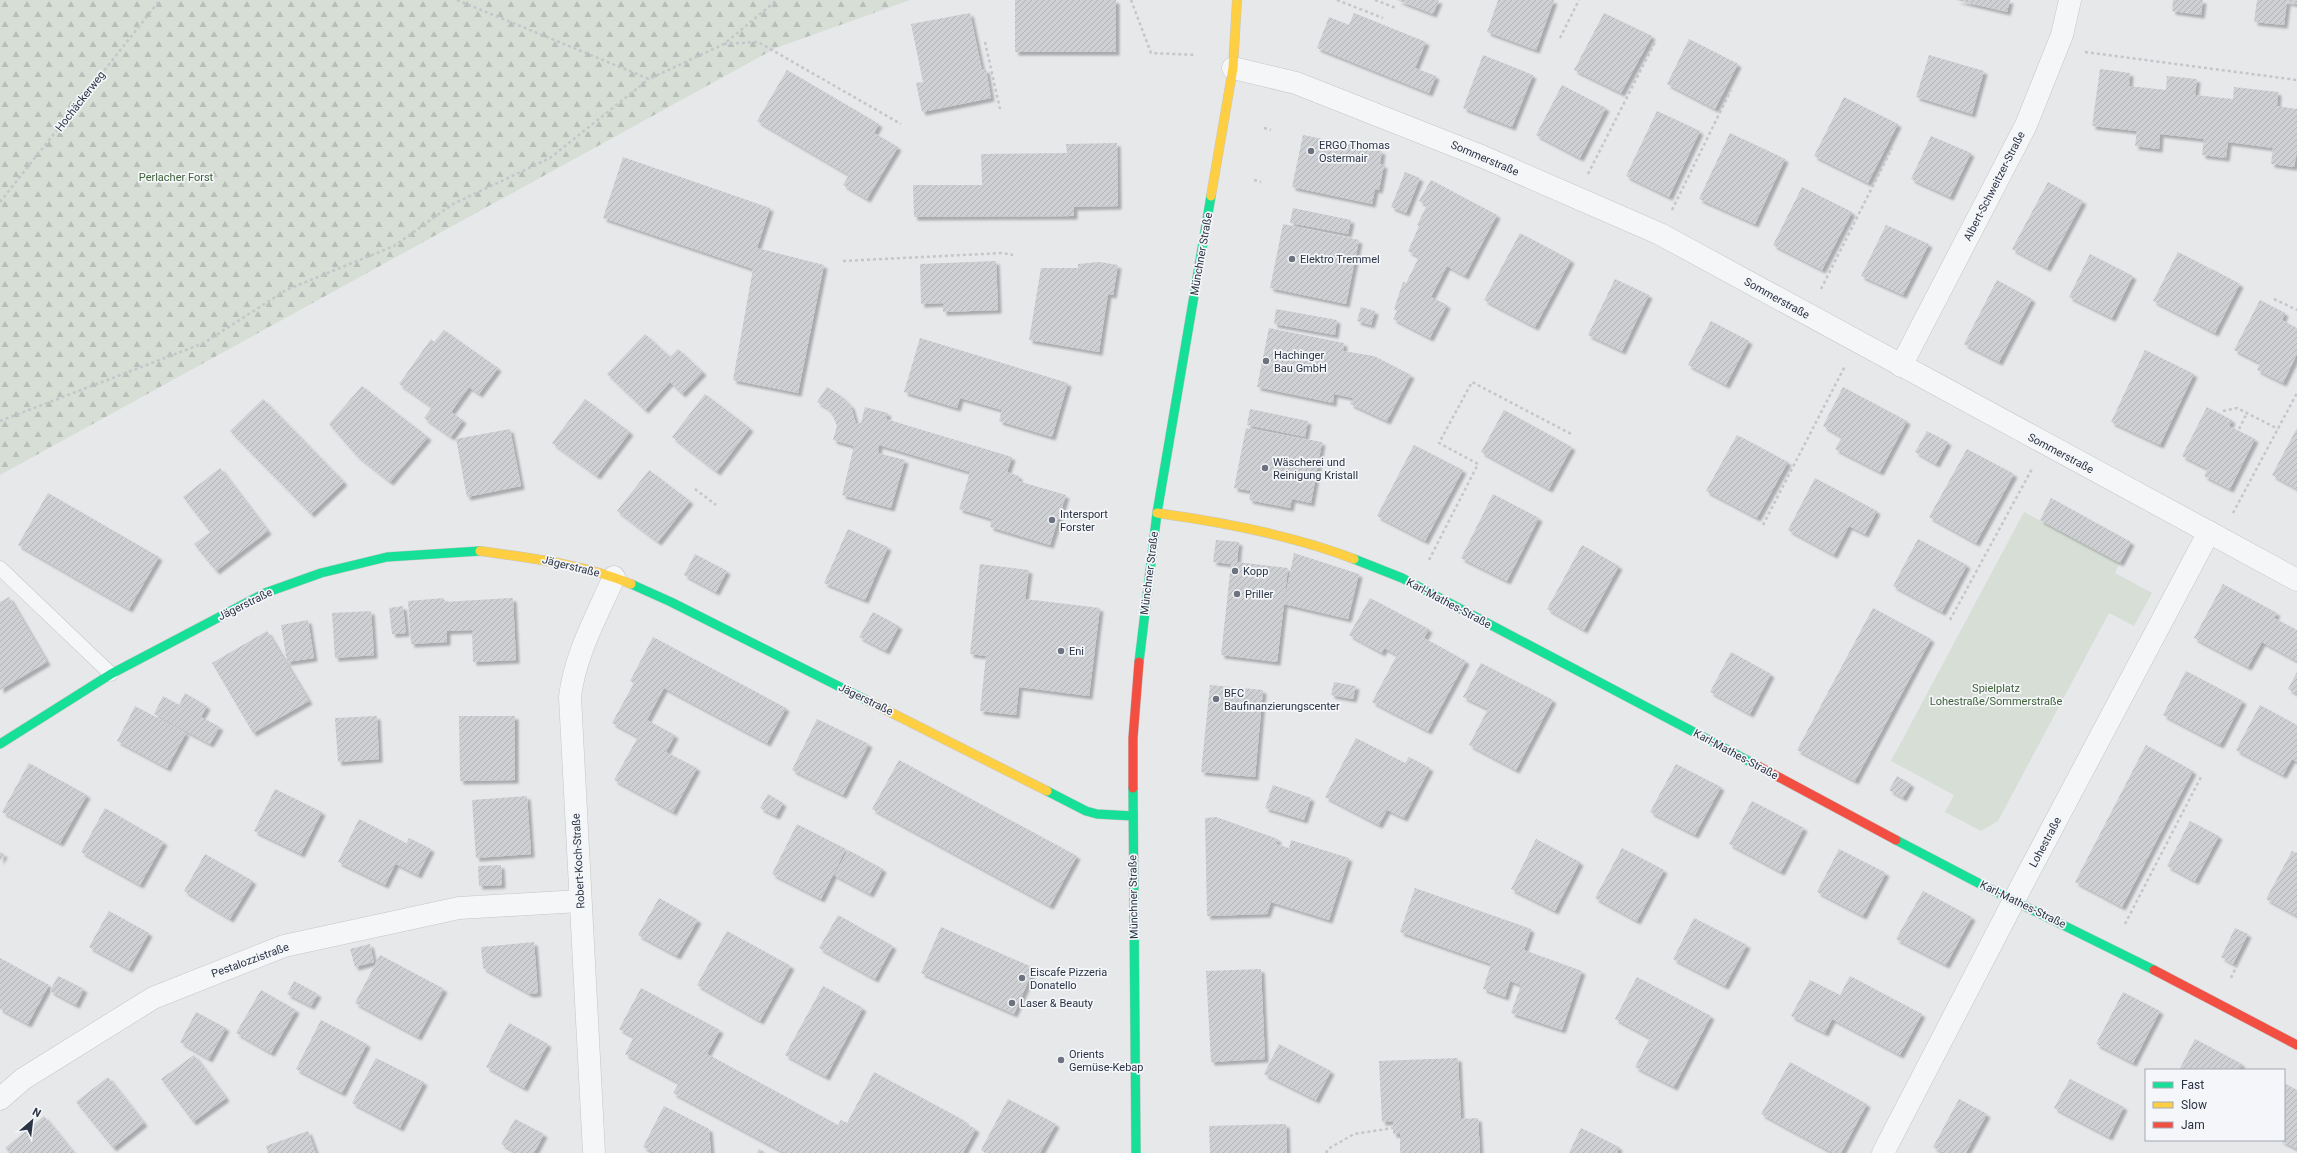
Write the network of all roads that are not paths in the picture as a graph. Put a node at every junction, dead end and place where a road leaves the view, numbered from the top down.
1 (1237, 0) edge
2 (2070, 0) edge
3 (1233, 68) junction
4 (1901, 366) junction
5 (1157, 513) junction
6 (2215, 536) junction
7 (0, 568) edge
8 (614, 577) junction
9 (2297, 580) edge
10 (111, 674) junction
11 (0, 744) edge
12 (1133, 816) junction
13 (580, 900) junction
14 (2015, 900) junction
15 (2297, 1046) edge
16 (0, 1099) edge
17 (594, 1153) edge
18 (1136, 1153) edge
19 (1883, 1153) edge

1 - 3 street, Münchner Straße
2 - 4 street, Albert-Schweitzer-Straße
3 - 4 street, Sommerstraße
3 - 5 street, Münchner Straße
4 - 6 street, Sommerstraße
5 - 12 street, Münchner Straße
5 - 14 street, Karl-Mathes-Straße
6 - 9 street, Sommerstraße
6 - 14 street, Lohestraße
7 - 10 lane
8 - 10 street, Jägerstraße
8 - 12 street, Jägerstraße
8 - 13 street, Robert-Koch-Straße
10 - 11 street, Jägerstraße
12 - 18 street, Münchner Straße
13 - 16 street, Pestalozzistraße
13 - 17 street, Robert-Koch-Straße
14 - 15 street, Karl-Mathes-Straße
14 - 19 street, Lohestraße

